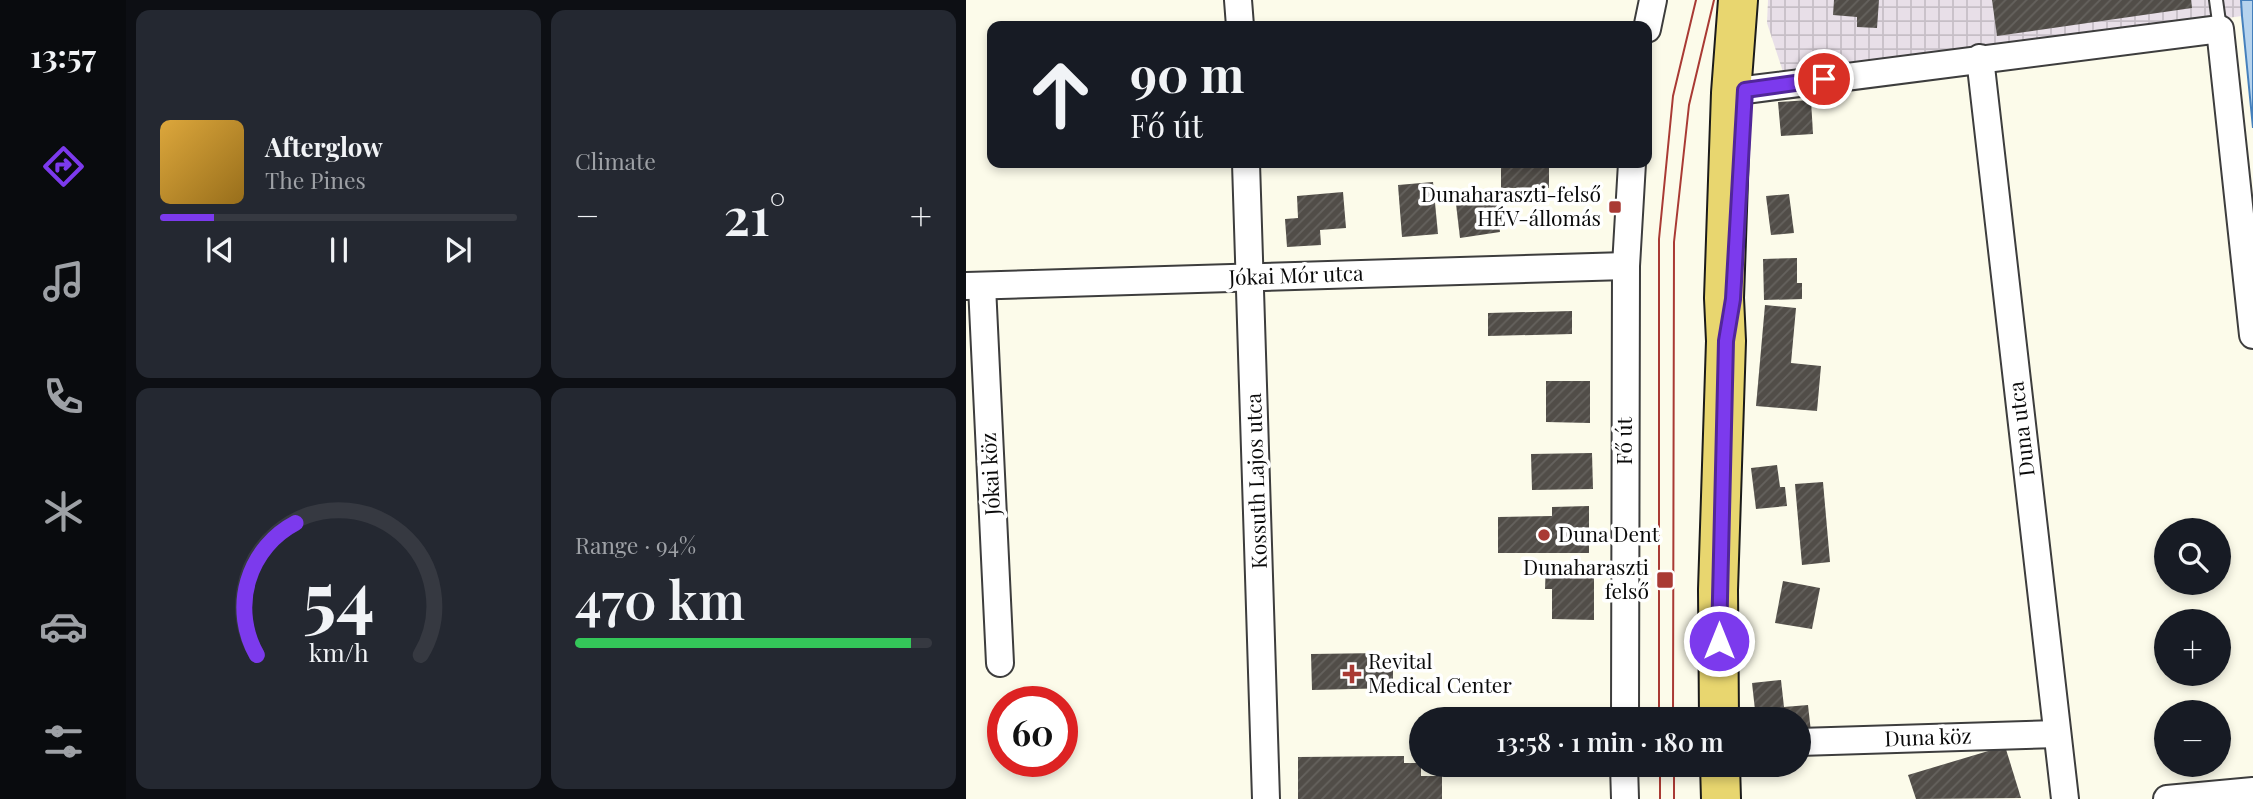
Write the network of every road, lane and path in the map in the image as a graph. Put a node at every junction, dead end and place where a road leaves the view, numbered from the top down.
1 (1238, 0) edge
2 (1653, 0) edge
3 (1738, 0) edge
4 (1756, 0) edge
5 (2216, 0) edge
6 (1240, 21) edge
7 (1649, 21) edge
8 (2220, 29) junction
9 (1980, 58) junction
10 (1745, 90) junction
11 (1246, 168) edge
12 (1632, 168) edge
13 (1626, 266) junction
14 (1251, 277) junction
15 (974, 286) edge
16 (2253, 335) edge
17 (1726, 341) junction
18 (1000, 663) dead end
19 (1625, 707) edge
20 (1719, 707) edge
21 (2057, 734) junction
22 (1811, 742) edge
23 (1624, 777) edge
24 (1720, 777) edge
25 (2253, 791) edge
26 (1266, 799) edge
27 (1625, 799) edge
28 (1721, 799) edge
29 (2065, 799) edge
30 (2167, 799) edge

1 - 6 street
2 - 7 street
3 - 17 main road
4 - 10 main road
5 - 8 lane
8 - 9 street
8 - 16 street
9 - 10 street
9 - 21 street, Duna utca
10 - 17 main road
11 - 14 street, Kossuth Lajos utca
12 - 13 street, Fő út
13 - 14 street, Jókai Mór utca
13 - 19 street, Fő út
14 - 15 street, Jókai Mór utca
14 - 26 street, Kossuth Lajos utca
15 - 18 street, Jókai köz
17 - 20 main road
21 - 22 street, Duna köz
21 - 29 street, Duna utca
23 - 27 street
24 - 28 main road
25 - 30 street

